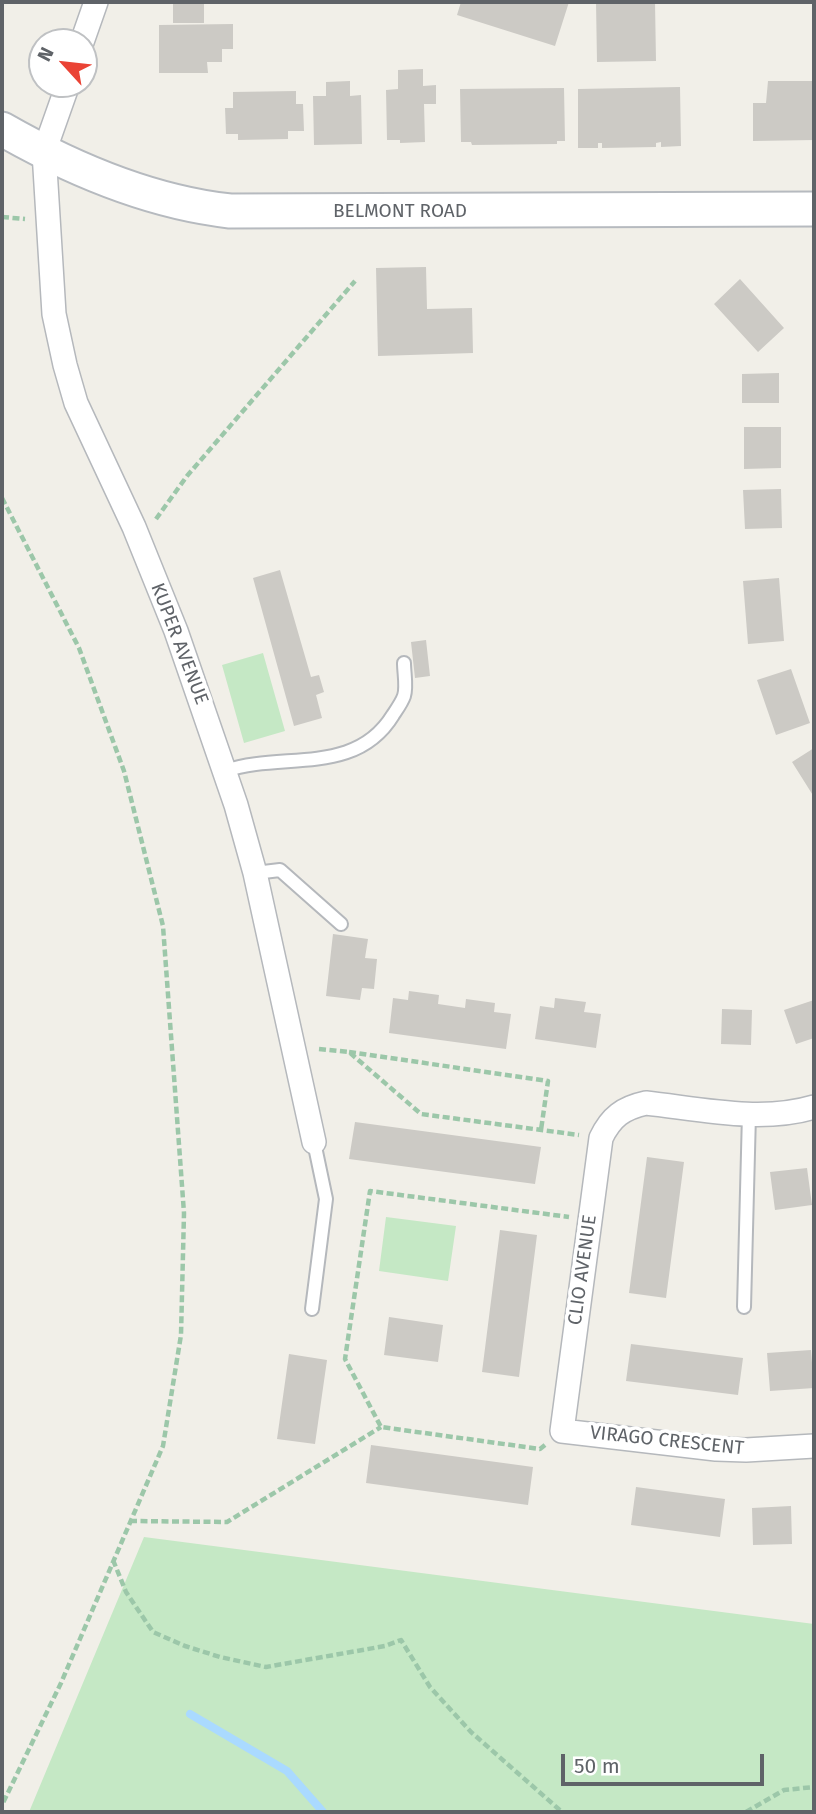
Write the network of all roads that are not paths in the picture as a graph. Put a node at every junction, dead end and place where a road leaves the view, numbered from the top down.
1 (96, 2) edge
2 (87, 28) edge
3 (63, 98) edge
4 (2, 129) edge
5 (44, 152) junction
6 (814, 209) edge
7 (404, 663) dead end
8 (225, 771) junction
9 (255, 873) junction
10 (341, 924) dead end
11 (814, 1107) edge
12 (749, 1114) junction
13 (314, 1142) joint
14 (744, 1307) dead end
15 (312, 1309) dead end
16 (562, 1431) joint
17 (814, 1446) edge

1 - 2 street
3 - 5 street
4 - 5 street, BELMONT ROAD
5 - 6 street, BELMONT ROAD
5 - 8 street, KUPER AVENUE
7 - 8 lane
8 - 9 street, KUPER AVENUE
9 - 10 lane
9 - 13 street, KUPER AVENUE
11 - 12 street
12 - 14 lane
12 - 16 street, CLIO AVENUE
13 - 15 lane
16 - 17 street, VIRAGO CRESCENT

